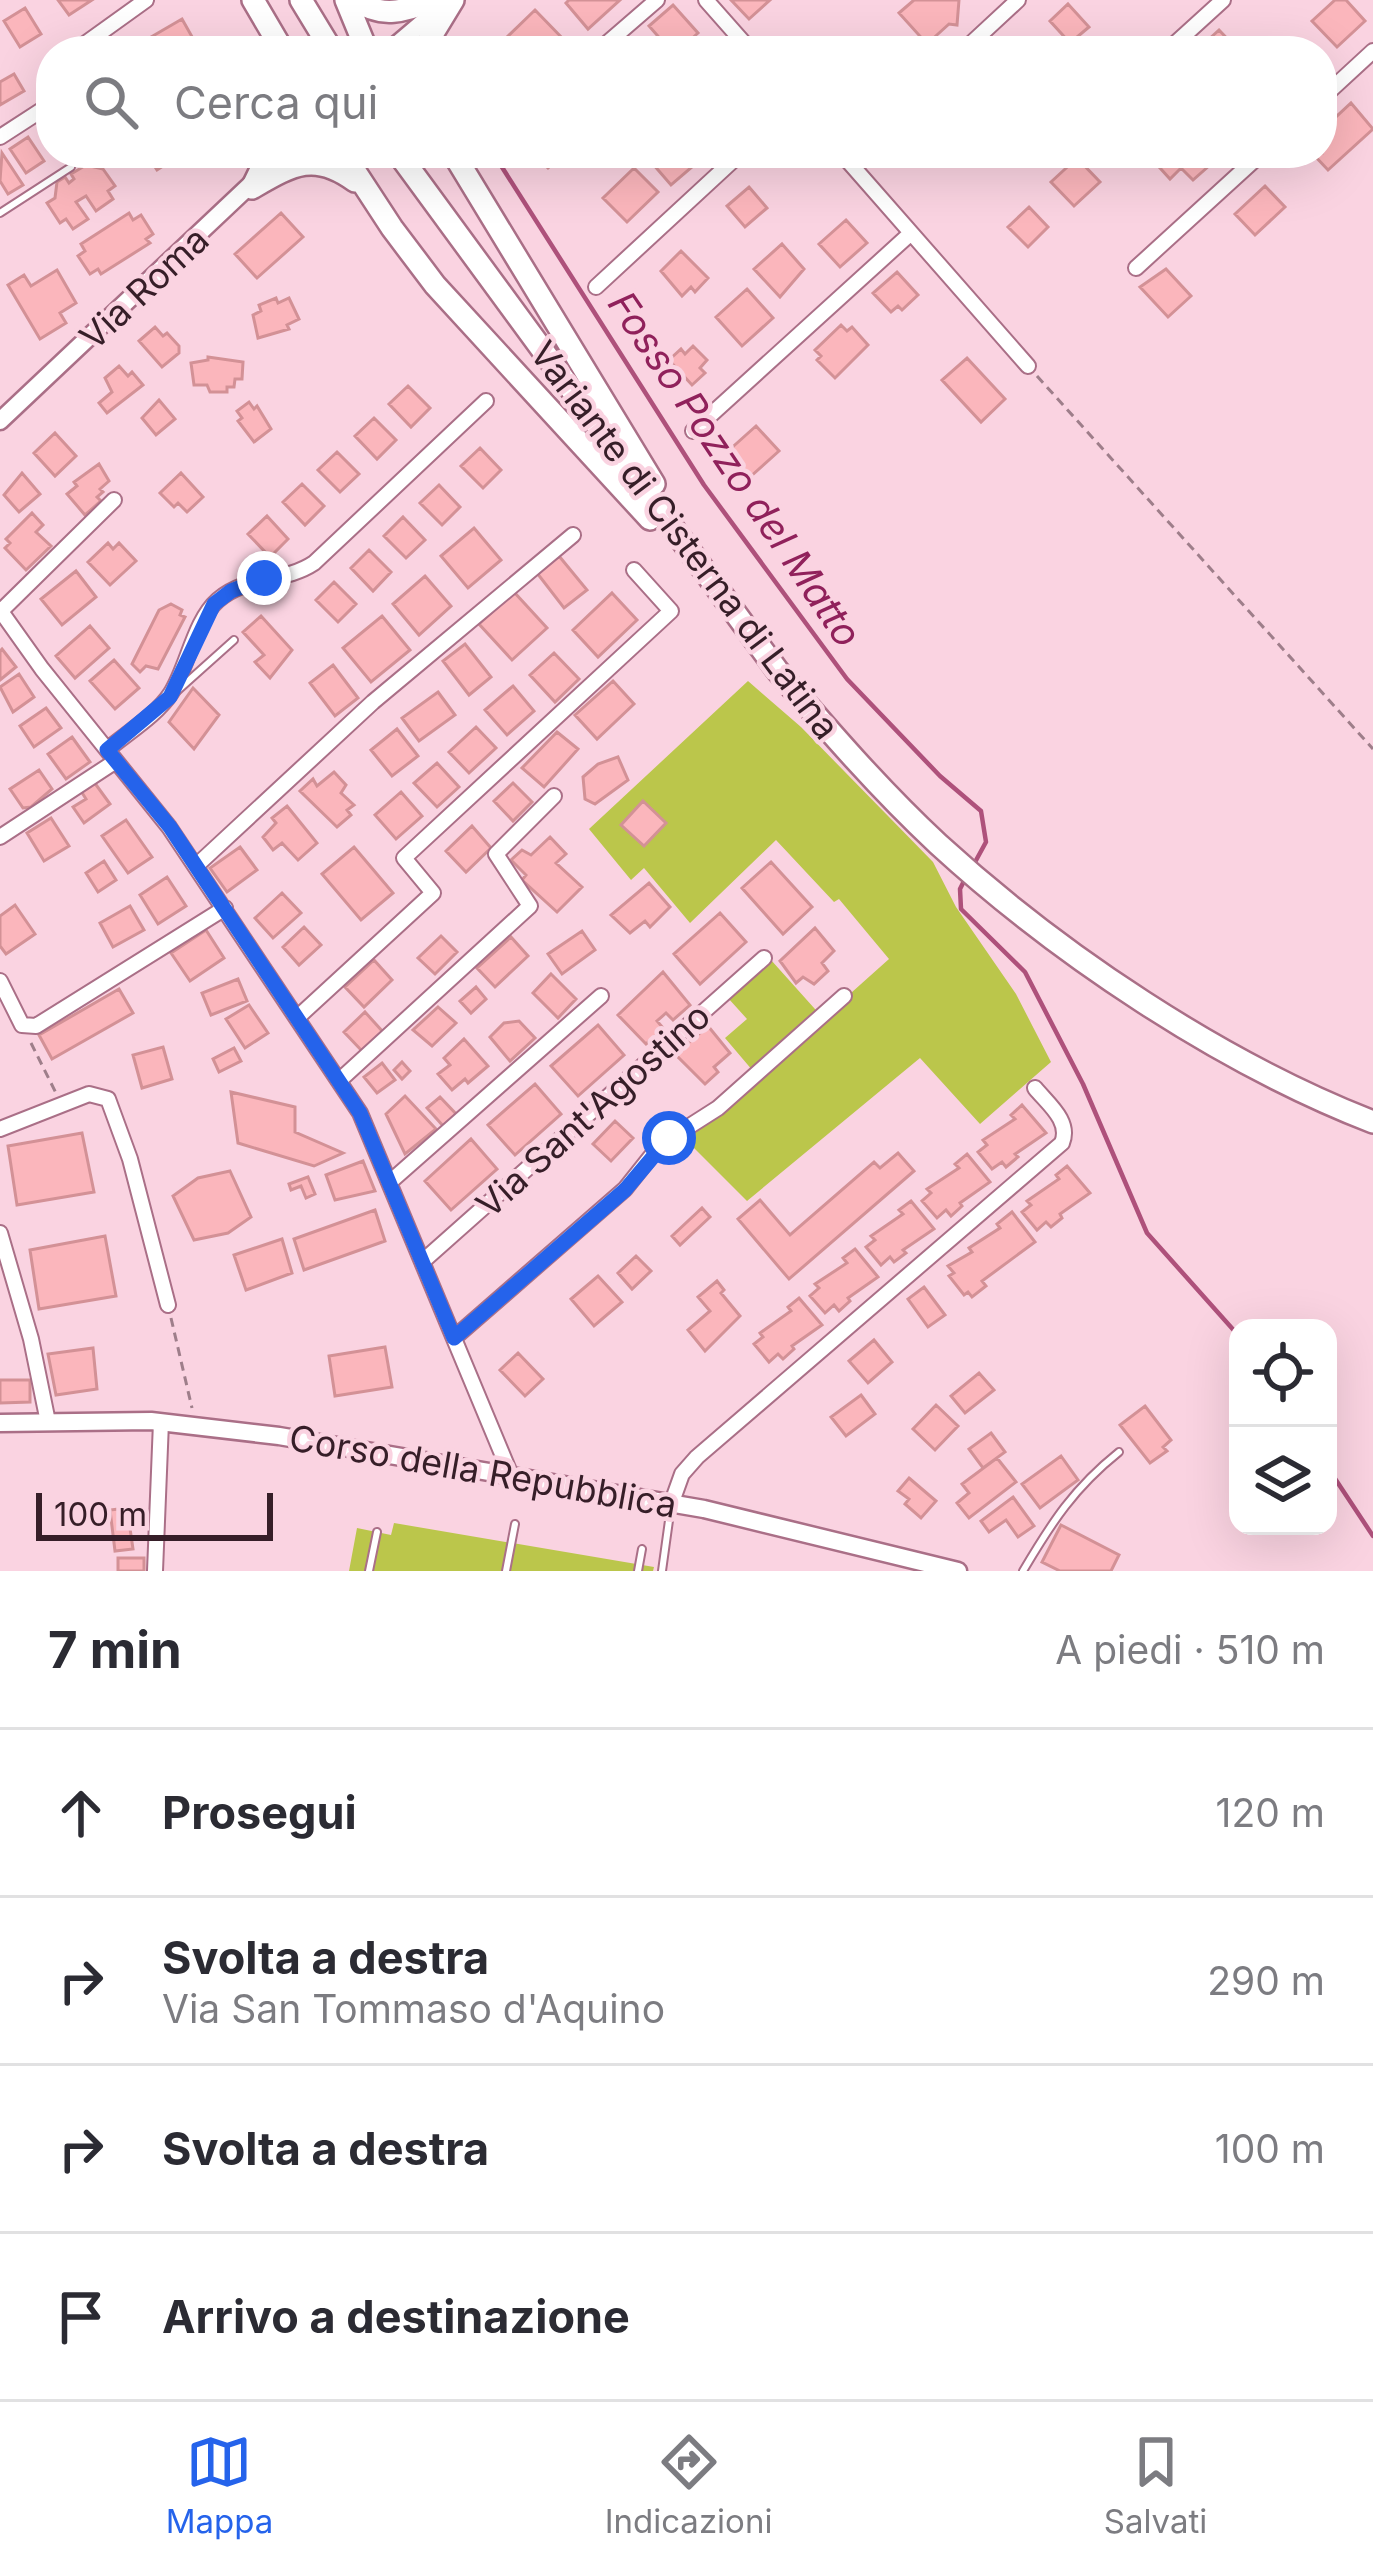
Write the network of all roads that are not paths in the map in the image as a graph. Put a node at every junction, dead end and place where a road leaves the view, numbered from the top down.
1 (146, 0) edge
2 (253, 0) edge
3 (301, 0) edge
4 (346, 0) edge
5 (356, 0) edge
6 (434, 0) edge
7 (451, 0) edge
8 (656, 0) edge
9 (706, 0) edge
10 (1018, 0) edge
11 (1222, 0) edge
12 (96, 36) edge
13 (273, 36) edge
14 (323, 36) edge
15 (361, 36) edge
16 (407, 36) edge
17 (431, 36) edge
18 (615, 36) edge
19 (738, 36) edge
20 (979, 36) edge
21 (1183, 36) edge
22 (1373, 52) edge
23 (1337, 84) edge
24 (36, 114) edge
25 (0, 137) edge
26 (69, 168) edge
27 (262, 168) edge
28 (270, 168) edge
29 (289, 168) edge
30 (331, 168) edge
31 (353, 168) edge
32 (409, 168) edge
33 (462, 168) edge
34 (725, 168) edge
35 (854, 168) edge
36 (1246, 168) edge
37 (252, 188) junction
38 (369, 193) junction
39 (0, 213) edge
40 (911, 233) junction
41 (1136, 268) dead end
42 (596, 287) dead end
43 (1028, 366) road end
44 (486, 401) dead end
45 (0, 421) edge
46 (693, 431) dead end
47 (114, 500) dead end
48 (573, 536) dead end
49 (634, 570) dead end
50 (716, 588) junction
51 (0, 610) edge
52 (234, 640) dead end
53 (170, 697) junction
54 (111, 755) junction
55 (554, 796) dead end
56 (0, 837) edge
57 (196, 866) junction
58 (225, 908) junction
59 (764, 958) dead end
60 (0, 981) edge
61 (601, 996) dead end
62 (844, 996) dead end
63 (297, 1018) junction
64 (340, 1080) junction
65 (1035, 1088) dead end
66 (1373, 1122) edge
67 (0, 1129) edge
68 (390, 1182) junction
69 (0, 1233) edge
70 (422, 1262) junction
71 (168, 1305) road end
72 (454, 1338) junction
73 (48, 1422) junction
74 (161, 1422) junction
75 (0, 1423) edge
76 (1119, 1452) dead end
77 (510, 1473) junction
78 (672, 1502) junction
79 (515, 1524) dead end
80 (377, 1532) dead end
81 (641, 1549) dead end
82 (155, 1571) edge
83 (369, 1571) edge
84 (506, 1571) edge
85 (638, 1571) edge
86 (662, 1571) edge
87 (958, 1571) edge
88 (1023, 1571) edge

1 - 12 street
2 - 13 main road
3 - 14 main road
4 - 15 main road
5 - 6 main road
7 - 16 street
7 - 17 main road
8 - 18 street
9 - 19 street
10 - 20 street
11 - 21 street
22 - 23 street
24 - 25 street
26 - 39 lane
27 - 37 main road
28 - 37 street, Via Roma
29 - 37 main road
30 - 38 main road
31 - 38 main road
32 - 50 main road, Variante di Cisterna di Latina
33 - 50 main road
34 - 42 street
35 - 40 street
36 - 41 street
37 - 45 street, Via Roma
38 - 50 main road
40 - 43 street
40 - 46 street
44 - 53 street
47 - 51 street
48 - 57 street
49 - 63 street
50 - 66 main road, Variante di Cisterna di Latina
51 - 54 street
52 - 53 lane
53 - 54 street
54 - 56 street
54 - 57 street
55 - 64 street
57 - 58 street
58 - 60 street
58 - 63 street
59 - 70 street, Via Sant'Agostino
61 - 68 street
62 - 72 street
63 - 64 street
64 - 68 street
65 - 78 street
67 - 71 street
68 - 70 street
69 - 73 street
70 - 72 street
72 - 77 street
73 - 74 street, Corso della Repubblica
73 - 75 street, Corso della Repubblica
74 - 77 street, Corso della Repubblica
74 - 82 street
76 - 88 lane
77 - 78 street, Corso della Repubblica
78 - 86 lane
78 - 87 street, Corso della Repubblica
79 - 84 lane
80 - 83 lane
81 - 85 lane

